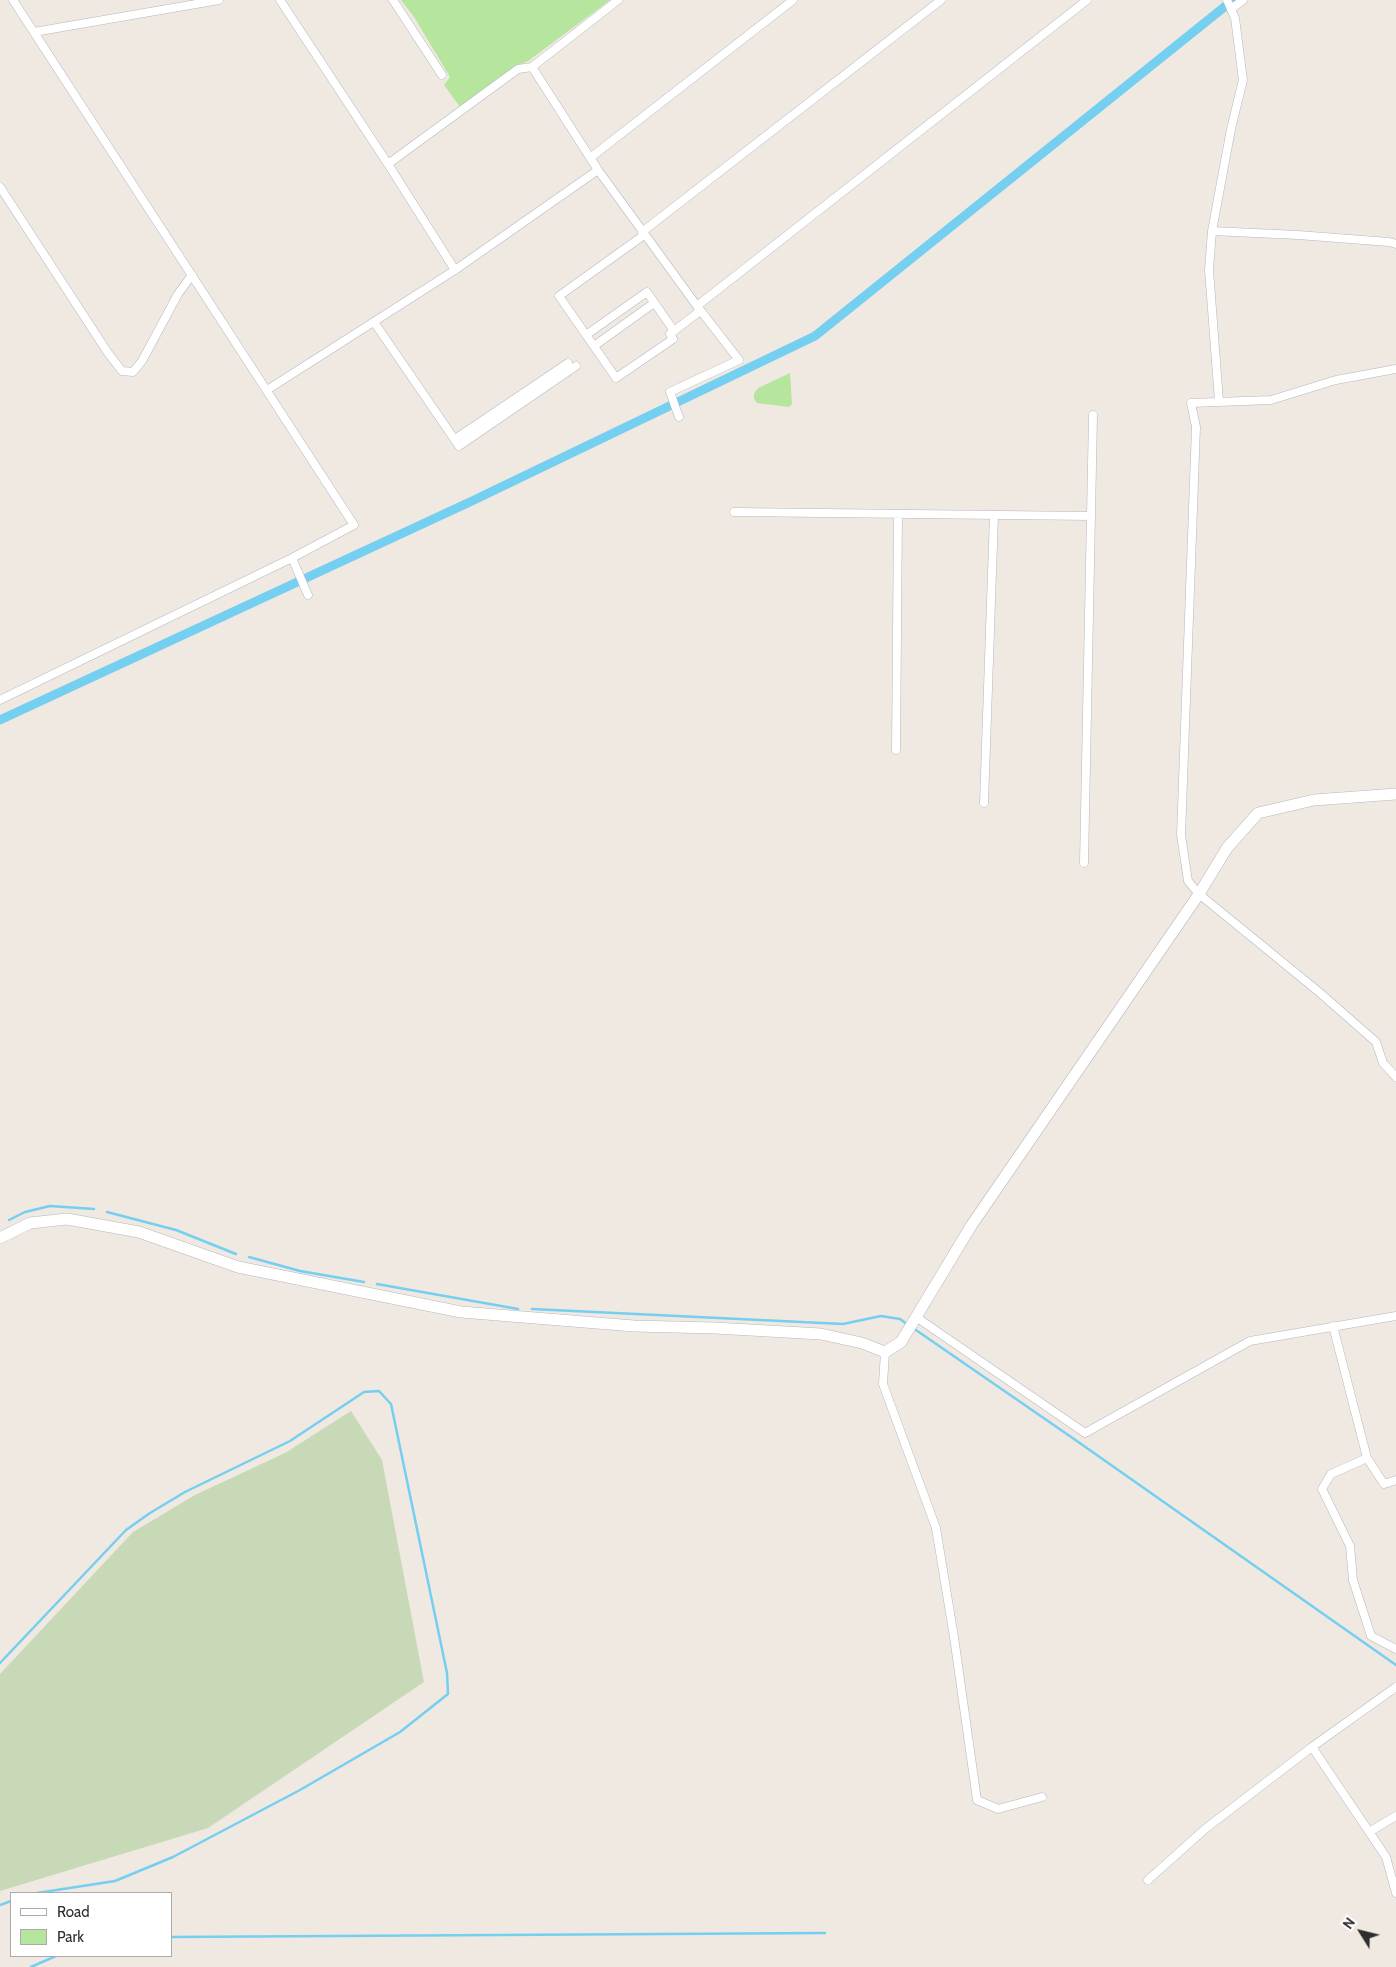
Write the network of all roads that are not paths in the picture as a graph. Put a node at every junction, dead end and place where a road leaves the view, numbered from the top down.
1 (13, 0) edge
2 (218, 0) edge
3 (280, 0) edge
4 (393, 0) edge
5 (618, 0) edge
6 (793, 0) edge
7 (940, 0) edge
8 (1087, 0) edge
9 (1243, 0) edge
10 (1229, 5) edge
11 (34, 32) junction
12 (532, 67) junction
13 (442, 75) dead end
14 (590, 158) junction
15 (388, 164) junction
16 (598, 170) junction
17 (0, 187) edge
18 (1212, 231) junction
19 (643, 234) junction
20 (1396, 244) edge
21 (454, 270) junction
22 (192, 275) junction
23 (654, 303) junction
24 (699, 308) junction
25 (374, 322) junction
26 (674, 331) junction
27 (586, 335) junction
28 (594, 346) junction
29 (572, 364) dead end
30 (1396, 369) edge
31 (267, 390) junction
32 (1219, 401) junction
33 (1093, 415) dead end
34 (679, 417) dead end
35 (734, 512) dead end
36 (898, 514) junction
37 (994, 515) junction
38 (1091, 516) junction
39 (292, 558) junction
40 (308, 594) dead end
41 (0, 700) edge
42 (896, 750) dead end
43 (1396, 794) edge
44 (984, 803) dead end
45 (1084, 862) dead end
46 (1199, 894) junction
47 (1396, 1077) edge
48 (0, 1238) edge
49 (1396, 1316) edge
50 (912, 1324) junction
51 (1333, 1326) junction
52 (885, 1352) junction
53 (1367, 1458) junction
54 (1396, 1480) edge
55 (1396, 1649) edge
56 (1396, 1687) edge
57 (1312, 1747) junction
58 (1042, 1797) dead end
59 (1396, 1816) edge
60 (1370, 1832) junction
61 (1148, 1880) dead end
62 (1396, 1893) edge

1 - 11 street
2 - 11 street
3 - 15 street
4 - 13 street
5 - 12 street
6 - 14 street
7 - 19 street
8 - 24 street
9 - 10 street
10 - 18 street
11 - 22 street
12 - 14 street
12 - 15 street
14 - 16 street
15 - 21 street
16 - 19 street
16 - 21 street
17 - 22 street
18 - 20 street
18 - 32 street
19 - 24 street
19 - 27 street
21 - 25 street
22 - 31 street
23 - 26 street
23 - 27 street
23 - 28 street
24 - 26 street
24 - 34 street
25 - 29 street
25 - 31 street
26 - 28 street
27 - 28 street
30 - 32 street
31 - 39 street
32 - 46 street
33 - 38 street
35 - 36 street
36 - 37 street
36 - 42 street
37 - 38 street
37 - 44 street
38 - 45 street
39 - 40 street
39 - 41 street
43 - 46 street
46 - 47 street
46 - 50 street
48 - 52 street
49 - 51 street
50 - 51 street
50 - 52 street
51 - 53 street
52 - 58 street
53 - 54 street
53 - 55 street
56 - 57 street
57 - 60 street
57 - 61 street
59 - 60 street
60 - 62 street

